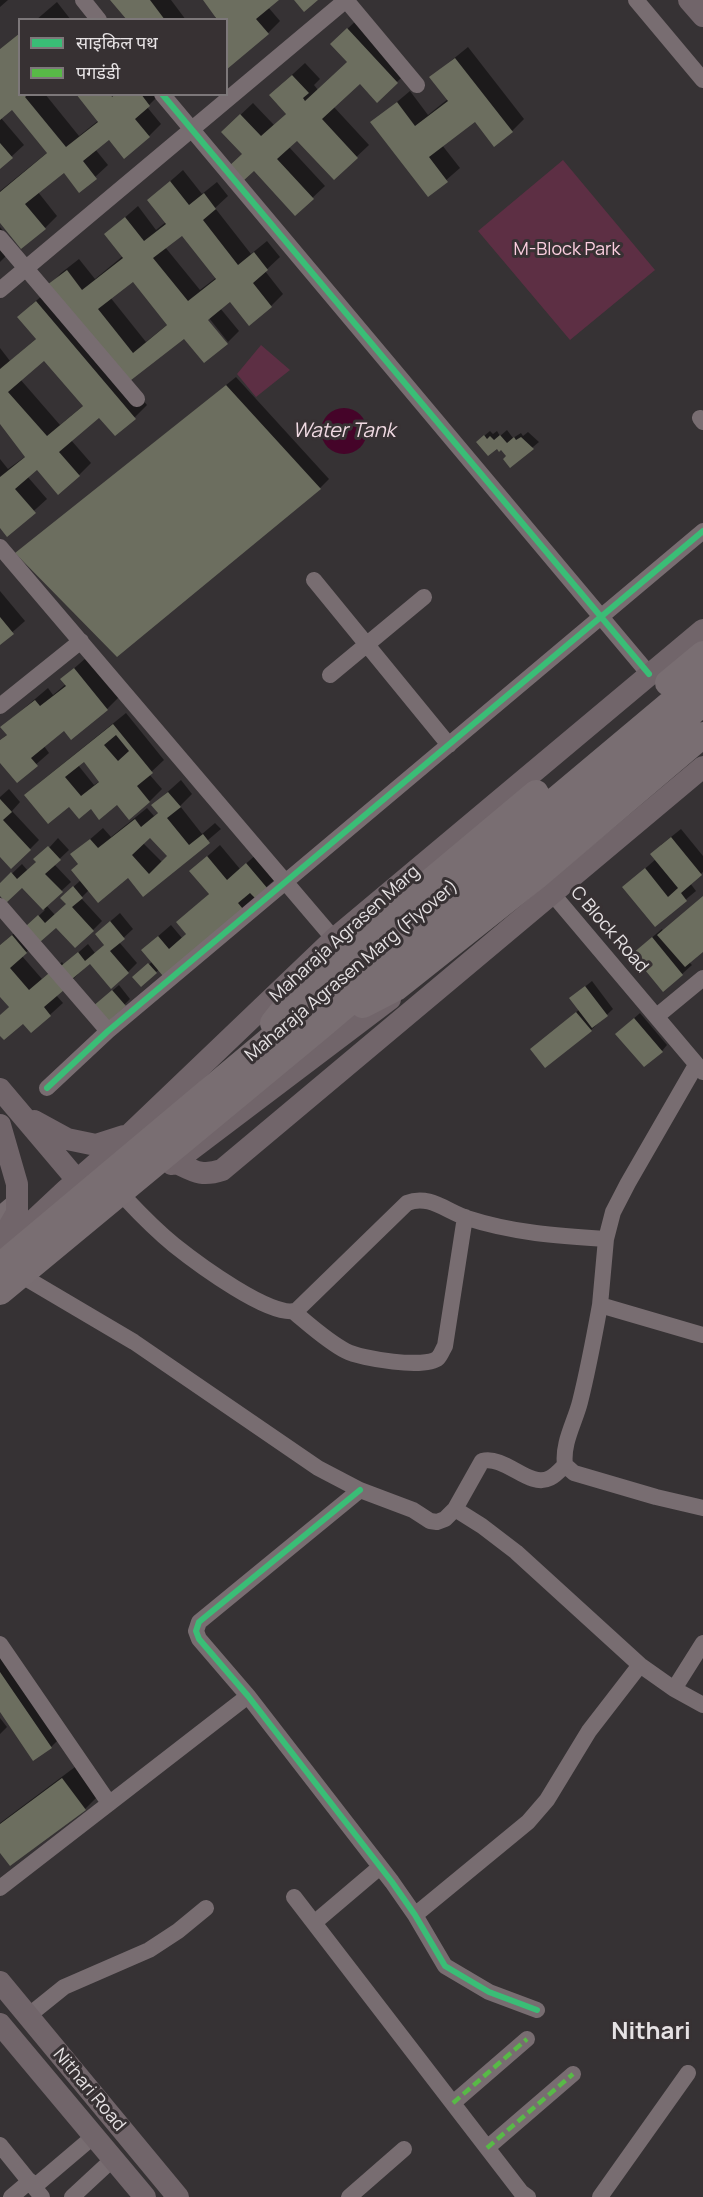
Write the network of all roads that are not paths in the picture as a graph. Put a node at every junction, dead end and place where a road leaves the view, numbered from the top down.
1 (83, 0) edge
2 (346, 0) edge
3 (636, 0) edge
4 (689, 0) edge
5 (703, 16) edge
6 (97, 18) edge
7 (703, 80) edge
8 (417, 85) dead end
9 (164, 96) edge
10 (191, 129) junction
11 (0, 238) edge
12 (26, 269) junction
13 (0, 290) edge
14 (137, 399) dead end
15 (703, 531) edge
16 (0, 547) edge
17 (314, 579) dead end
18 (424, 597) dead end
19 (601, 617) junction
20 (703, 630) edge
21 (81, 641) junction
22 (367, 645) junction
23 (703, 654) edge
24 (649, 674) junction
25 (330, 675) dead end
26 (703, 676) edge
27 (703, 703) edge
28 (0, 706) edge
29 (703, 735) edge
30 (449, 745) junction
31 (703, 750) edge
32 (703, 767) edge
33 (483, 815) junction
34 (286, 882) junction
35 (548, 889) junction
36 (0, 906) edge
37 (334, 939) junction
38 (703, 978) edge
39 (657, 1016) junction
40 (319, 1028) junction
41 (108, 1031) junction
42 (243, 1062) junction
43 (700, 1068) edge
44 (47, 1088) dead end
45 (0, 1089) edge
46 (10, 1112) edge
47 (0, 1125) edge
48 (129, 1135) junction
49 (175, 1162) junction
50 (72, 1185) junction
51 (127, 1200) junction
52 (8, 1207) edge
53 (465, 1217) junction
54 (606, 1239) junction
55 (0, 1242) edge
56 (0, 1252) edge
57 (0, 1266) edge
58 (29, 1280) junction
59 (0, 1292) edge
60 (0, 1304) edge
61 (600, 1305) junction
62 (294, 1312) junction
63 (703, 1335) edge
64 (565, 1465) junction
65 (360, 1490) junction
66 (703, 1508) edge
67 (455, 1509) junction
68 (703, 1643) edge
69 (0, 1644) edge
70 (640, 1665) junction
71 (674, 1689) junction
72 (248, 1696) junction
73 (703, 1705) edge
74 (109, 1803) junction
75 (380, 1867) junction
76 (0, 1888) edge
77 (294, 1897) dead end
78 (206, 1908) dead end
79 (415, 1915) junction
80 (314, 1923) junction
81 (0, 1982) edge
82 (537, 2010) dead end
83 (28, 2016) junction
84 (0, 2024) edge
85 (527, 2039) dead end
86 (688, 2073) dead end
87 (573, 2074) dead end
88 (453, 2103) junction
89 (94, 2136) junction
90 (0, 2145) edge
91 (487, 2148) junction
92 (404, 2149) dead end
93 (113, 2159) junction
94 (163, 2180) junction
95 (35, 2189) edge
96 (11, 2197) edge
97 (72, 2197) edge
98 (144, 2197) edge
99 (178, 2197) edge
100 (349, 2197) edge
101 (528, 2197) edge
102 (600, 2197) edge

1 - 6 street
2 - 8 street
2 - 10 street
3 - 7 street
4 - 5 main road
9 - 10 street
10 - 12 street
10 - 19 street
11 - 12 street
12 - 13 street
12 - 14 street
15 - 19 street
16 - 21 street
17 - 22 street
18 - 22 street
19 - 24 street
19 - 30 street
20 - 24 main road, Maharaja Agrasen Marg
21 - 28 street
21 - 34 street
22 - 25 street
22 - 30 street
23 - 42 main road, bridge
24 - 33 main road, Maharaja Agrasen Marg
26 - 42 main road, Maharaja Agrasen Marg (Flyover), bridge
27 - 40 main road, Maharaja Agrasen Marg (Flyover), bridge
29 - 40 main road, bridge
30 - 34 street
31 - 35 main road
32 - 35 main road
33 - 35 street, C Block Road
33 - 37 main road, Maharaja Agrasen Marg
34 - 37 street
34 - 41 street
35 - 39 street, C Block Road
35 - 49 main road
35 - 49 main road
36 - 41 street
37 - 48 main road, Maharaja Agrasen Marg
38 - 39 street
39 - 43 street, C Block Road
40 - 59 main road, Maharaja Agrasen Marg (Flyover), bridge
41 - 44 street
42 - 57 main road, Maharaja Agrasen Marg (Flyover), bridge
43 - 54 street
45 - 46 main road
46 - 48 main road
46 - 50 main road
47 - 52 main road
48 - 50 main road, Maharaja Agrasen Marg
49 - 51 main road
50 - 56 main road, Maharaja Agrasen Marg
51 - 58 main road
51 - 62 street
52 - 55 main road
53 - 54 street
53 - 62 street
53 - 62 street
54 - 61 street
58 - 60 main road
58 - 65 street
61 - 63 street
61 - 64 street
64 - 66 street
64 - 67 street
65 - 67 street
65 - 72 street
67 - 70 street
68 - 71 street
69 - 74 street
70 - 71 street
70 - 79 street
71 - 73 street
72 - 74 street
72 - 75 street
74 - 76 street
75 - 79 street
75 - 80 street
77 - 80 street
78 - 83 street
79 - 82 street
80 - 88 street
81 - 83 main road, Nithari Road
83 - 94 main road, Nithari Road
84 - 89 main road
85 - 88 street
86 - 102 street
87 - 91 street
88 - 91 street
89 - 93 main road
89 - 95 street
90 - 95 street
91 - 101 street
92 - 100 street
93 - 97 street
93 - 98 main road
94 - 98 main road
94 - 99 main road, Nithari Road
95 - 96 street

